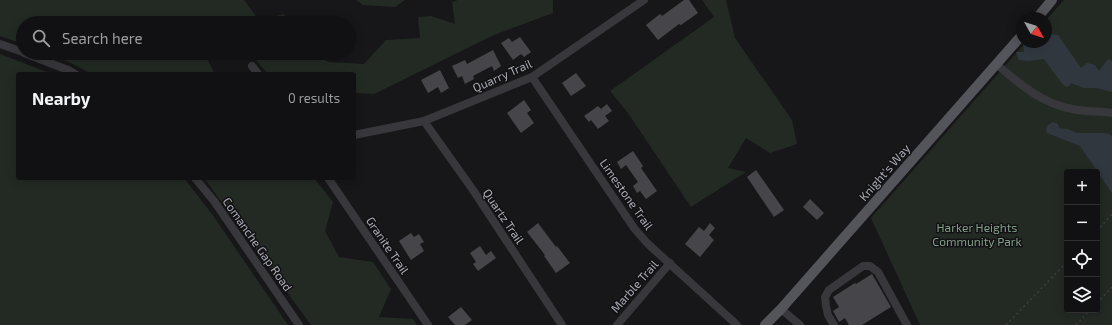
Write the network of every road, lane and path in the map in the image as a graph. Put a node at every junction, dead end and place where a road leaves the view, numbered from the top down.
1 (644, 0) edge
2 (1052, 0) edge
3 (634, 3) edge
4 (1042, 12) edge
5 (1016, 42) edge
6 (0, 44) edge
7 (16, 50) edge
8 (42, 60) edge
9 (996, 64) junction
10 (252, 66) dead end
11 (72, 72) edge
12 (256, 72) edge
13 (532, 77) junction
14 (1112, 112) edge
15 (424, 121) junction
16 (356, 135) edge
17 (197, 180) edge
18 (329, 180) edge
19 (1112, 214) edge
20 (1100, 228) edge
21 (670, 263) junction
22 (1064, 265) edge
23 (1112, 287) edge
24 (1100, 300) edge
25 (781, 309) junction
26 (1087, 313) edge
27 (299, 325) edge
28 (428, 325) edge
29 (562, 325) edge
30 (617, 325) edge
31 (737, 325) edge
32 (765, 325) edge
33 (800, 325) edge
34 (834, 325) edge
35 (907, 325) edge
36 (1006, 325) edge
37 (1076, 325) edge

1 - 3 street, Quarry Trail
2 - 4 main road
3 - 13 street, Quarry Trail
5 - 9 main road, Knight's Way
6 - 7 street
8 - 11 street
9 - 14 street
9 - 25 main road, Knight's Way
10 - 12 street
13 - 15 street, Quarry Trail
13 - 21 street, Limestone Trail
15 - 16 street, Quarry Trail
15 - 29 street, Quartz Trail
17 - 27 street, Comanche Gap Road
18 - 28 street, Granite Trail
19 - 20 path
21 - 30 street, Marble Trail
21 - 31 street, Limestone Trail
22 - 36 path
23 - 24 path
25 - 32 main road, Knight's Way
25 - 33 street
26 - 37 path
34 - 35 street

